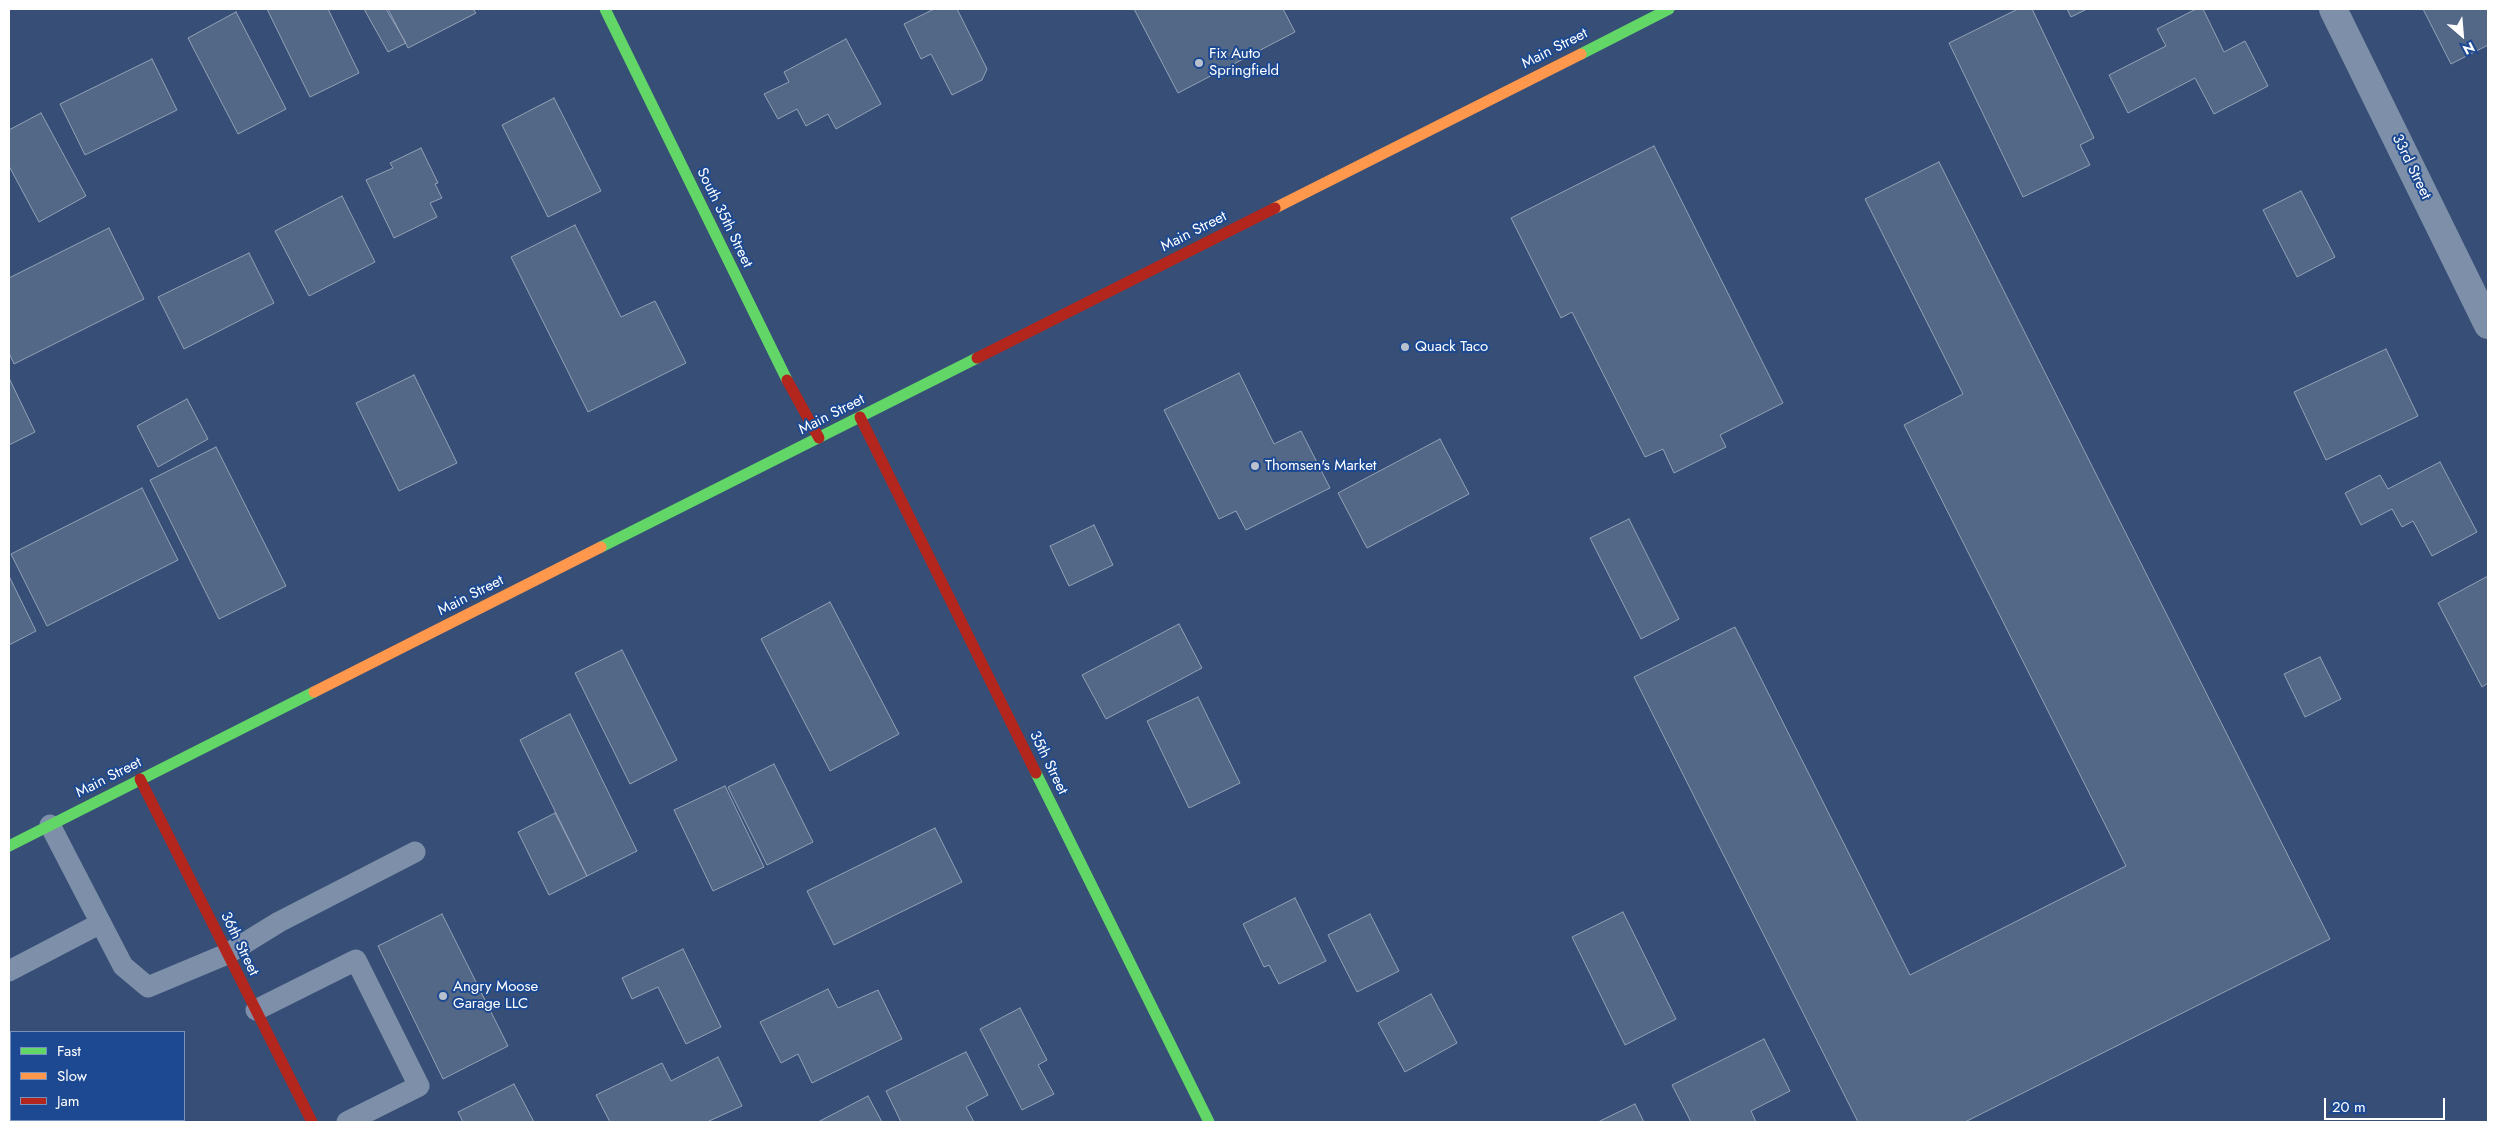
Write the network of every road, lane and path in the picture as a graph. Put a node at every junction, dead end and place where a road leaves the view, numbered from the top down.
1 (605, 9) edge
2 (1669, 9) edge
3 (2333, 9) edge
4 (2488, 325) edge
5 (860, 417) junction
6 (819, 438) junction
7 (140, 779) junction
8 (50, 825) junction
9 (9, 846) edge
10 (415, 852) dead end
11 (101, 923) junction
12 (227, 954) junction
13 (9, 971) edge
14 (256, 1010) junction
15 (312, 1122) edge
16 (347, 1122) edge
17 (1209, 1122) edge

1 - 6 main road, South 35th Street
2 - 5 main road, Main Street
3 - 4 street, 33rd Street
5 - 6 main road, Main Street
5 - 17 main road, 35th Street
6 - 7 main road, Main Street
7 - 8 main road, Main Street
7 - 12 main road, 36th Street
8 - 9 main road, Main Street
8 - 11 lane
10 - 12 lane
11 - 12 lane
11 - 13 lane
12 - 14 main road, 36th Street
14 - 15 main road, 36th Street
14 - 16 lane

